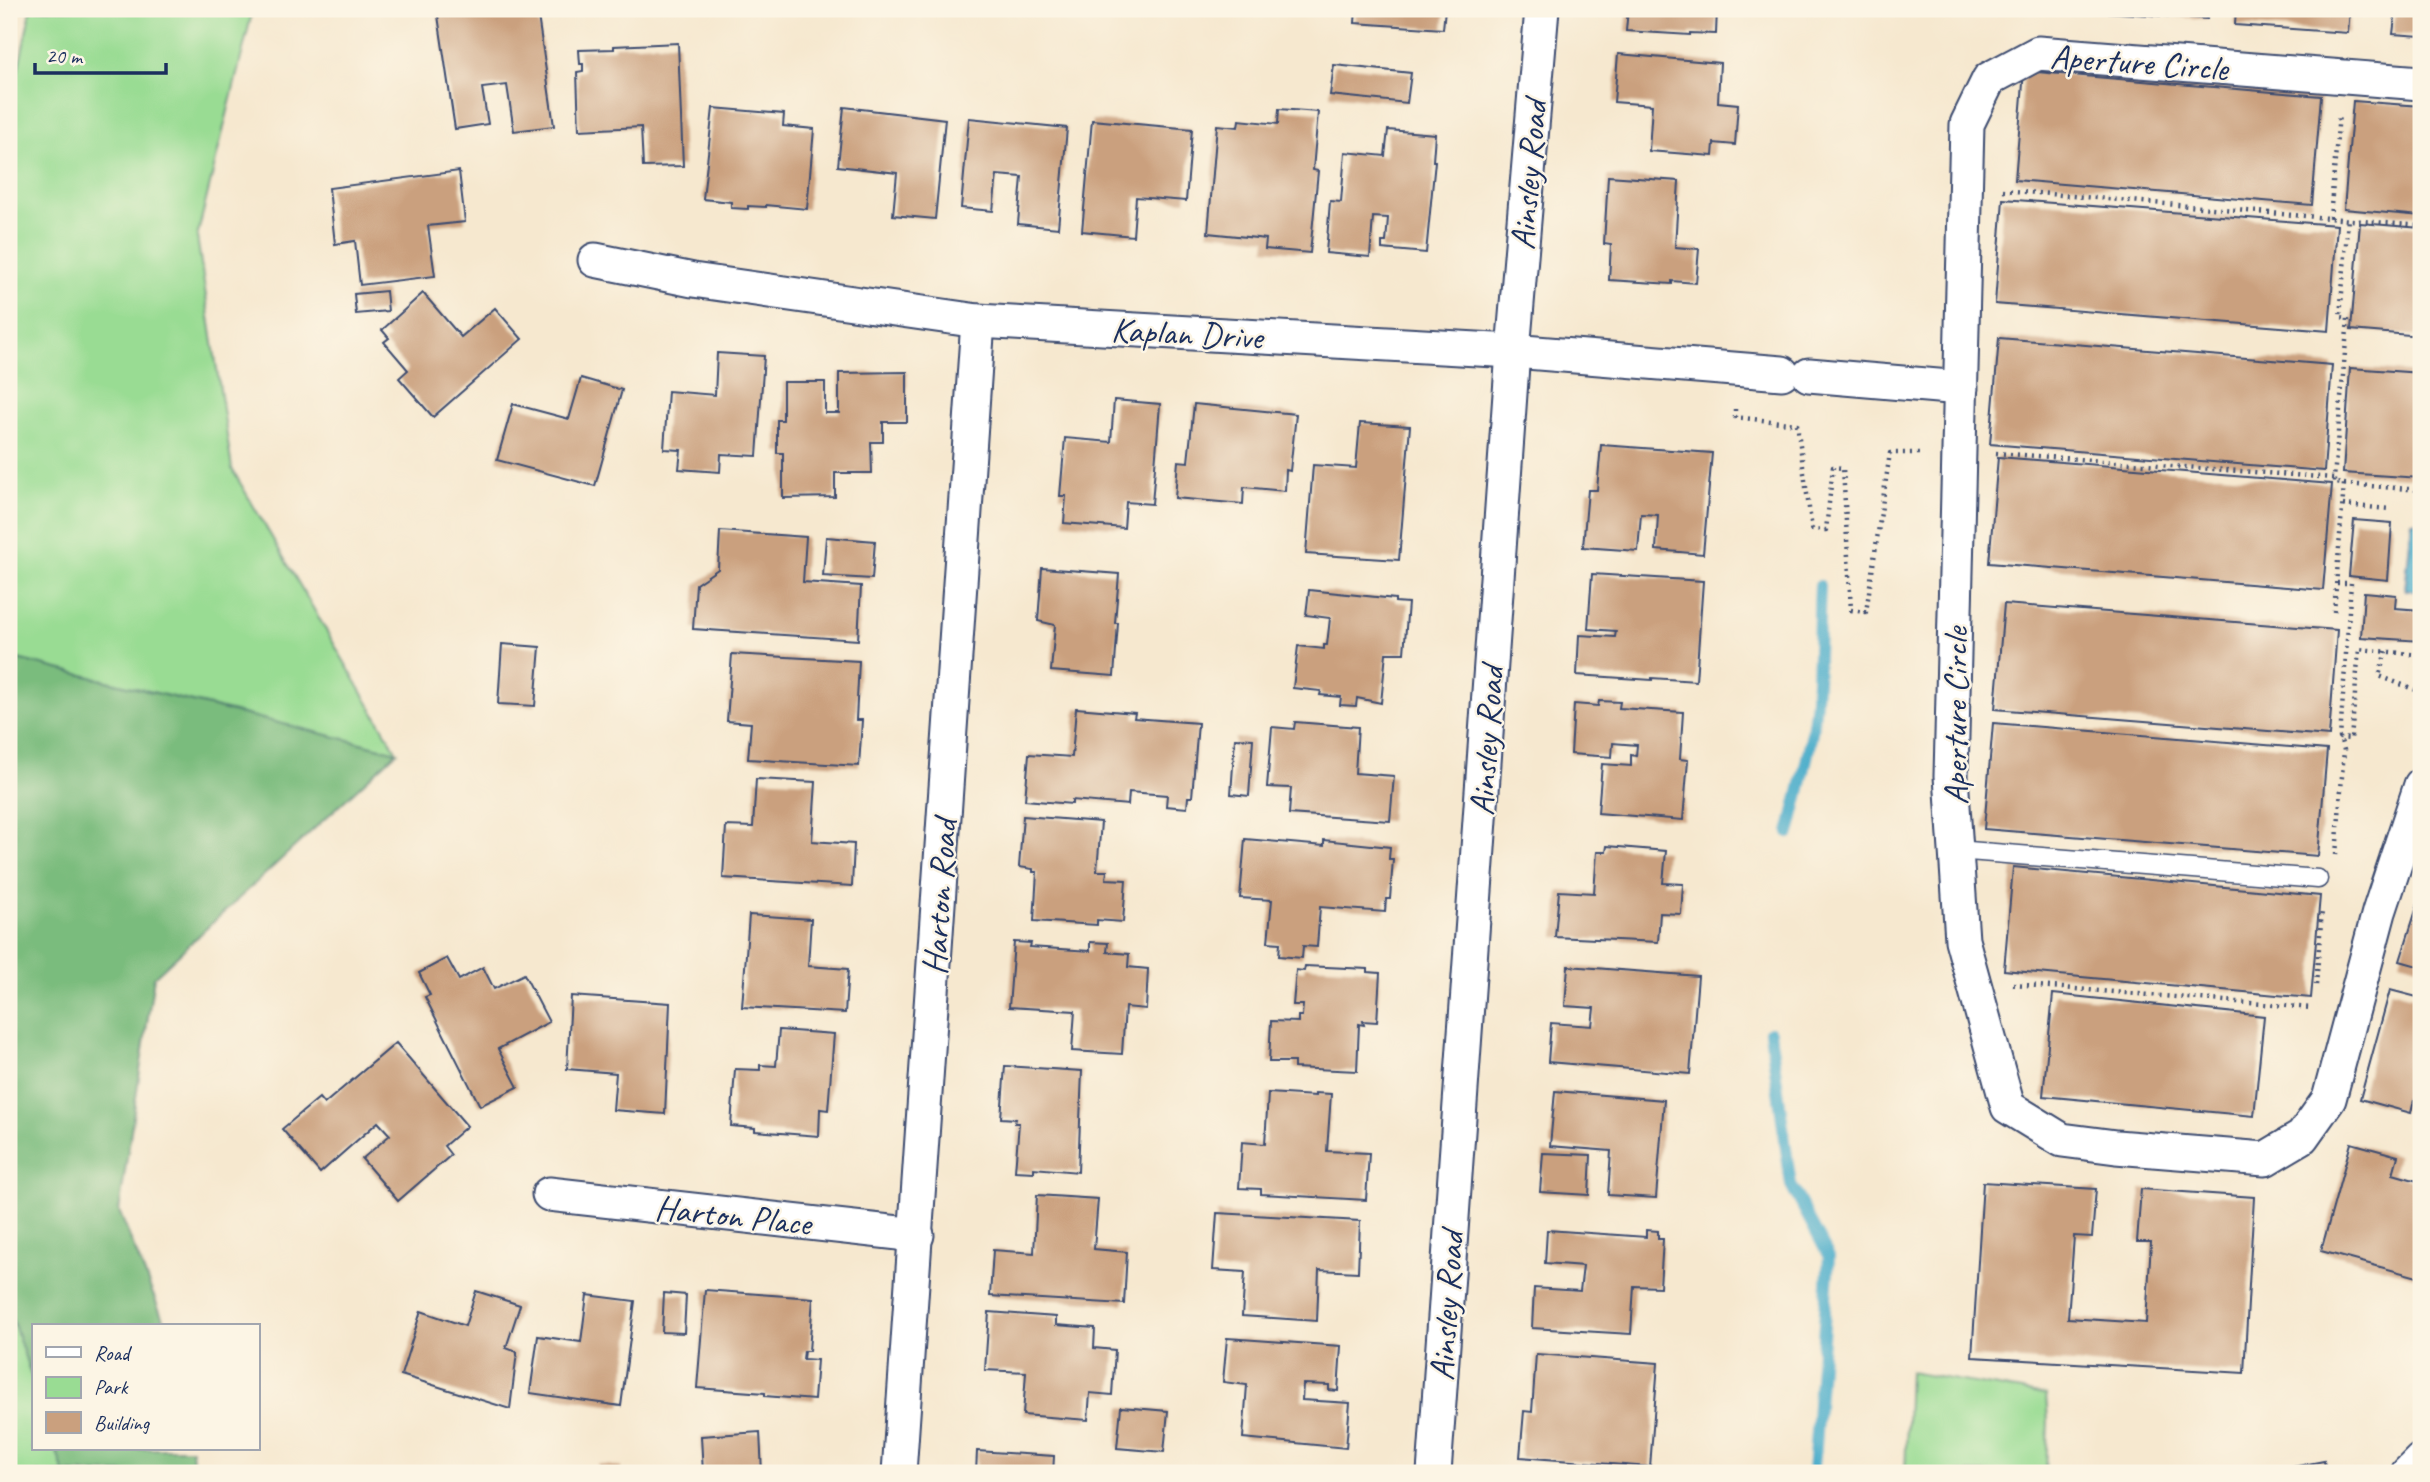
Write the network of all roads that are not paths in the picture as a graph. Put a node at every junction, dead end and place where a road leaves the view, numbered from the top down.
1 (1542, 9) edge
2 (2421, 83) edge
3 (595, 260) dead end
4 (978, 321) junction
5 (1513, 351) junction
6 (1961, 388) junction
7 (2421, 785) edge
8 (1956, 850) junction
9 (2318, 879) dead end
10 (549, 1194) dead end
11 (917, 1235) junction
12 (2421, 1460) edge
13 (899, 1473) edge
14 (1434, 1473) edge
15 (2408, 1473) edge

1 - 5 street, Ainsley Road
2 - 6 street, Aperture Circle
3 - 4 street, Kaplan Drive
4 - 5 street, Kaplan Drive
4 - 11 street, Harton Road
5 - 6 street, Kaplan Drive
5 - 14 street, Ainsley Road
6 - 8 street, Aperture Circle
7 - 8 street, Aperture Circle
8 - 9 lane
10 - 11 street, Harton Place
11 - 13 street, Harton Road
12 - 15 street

